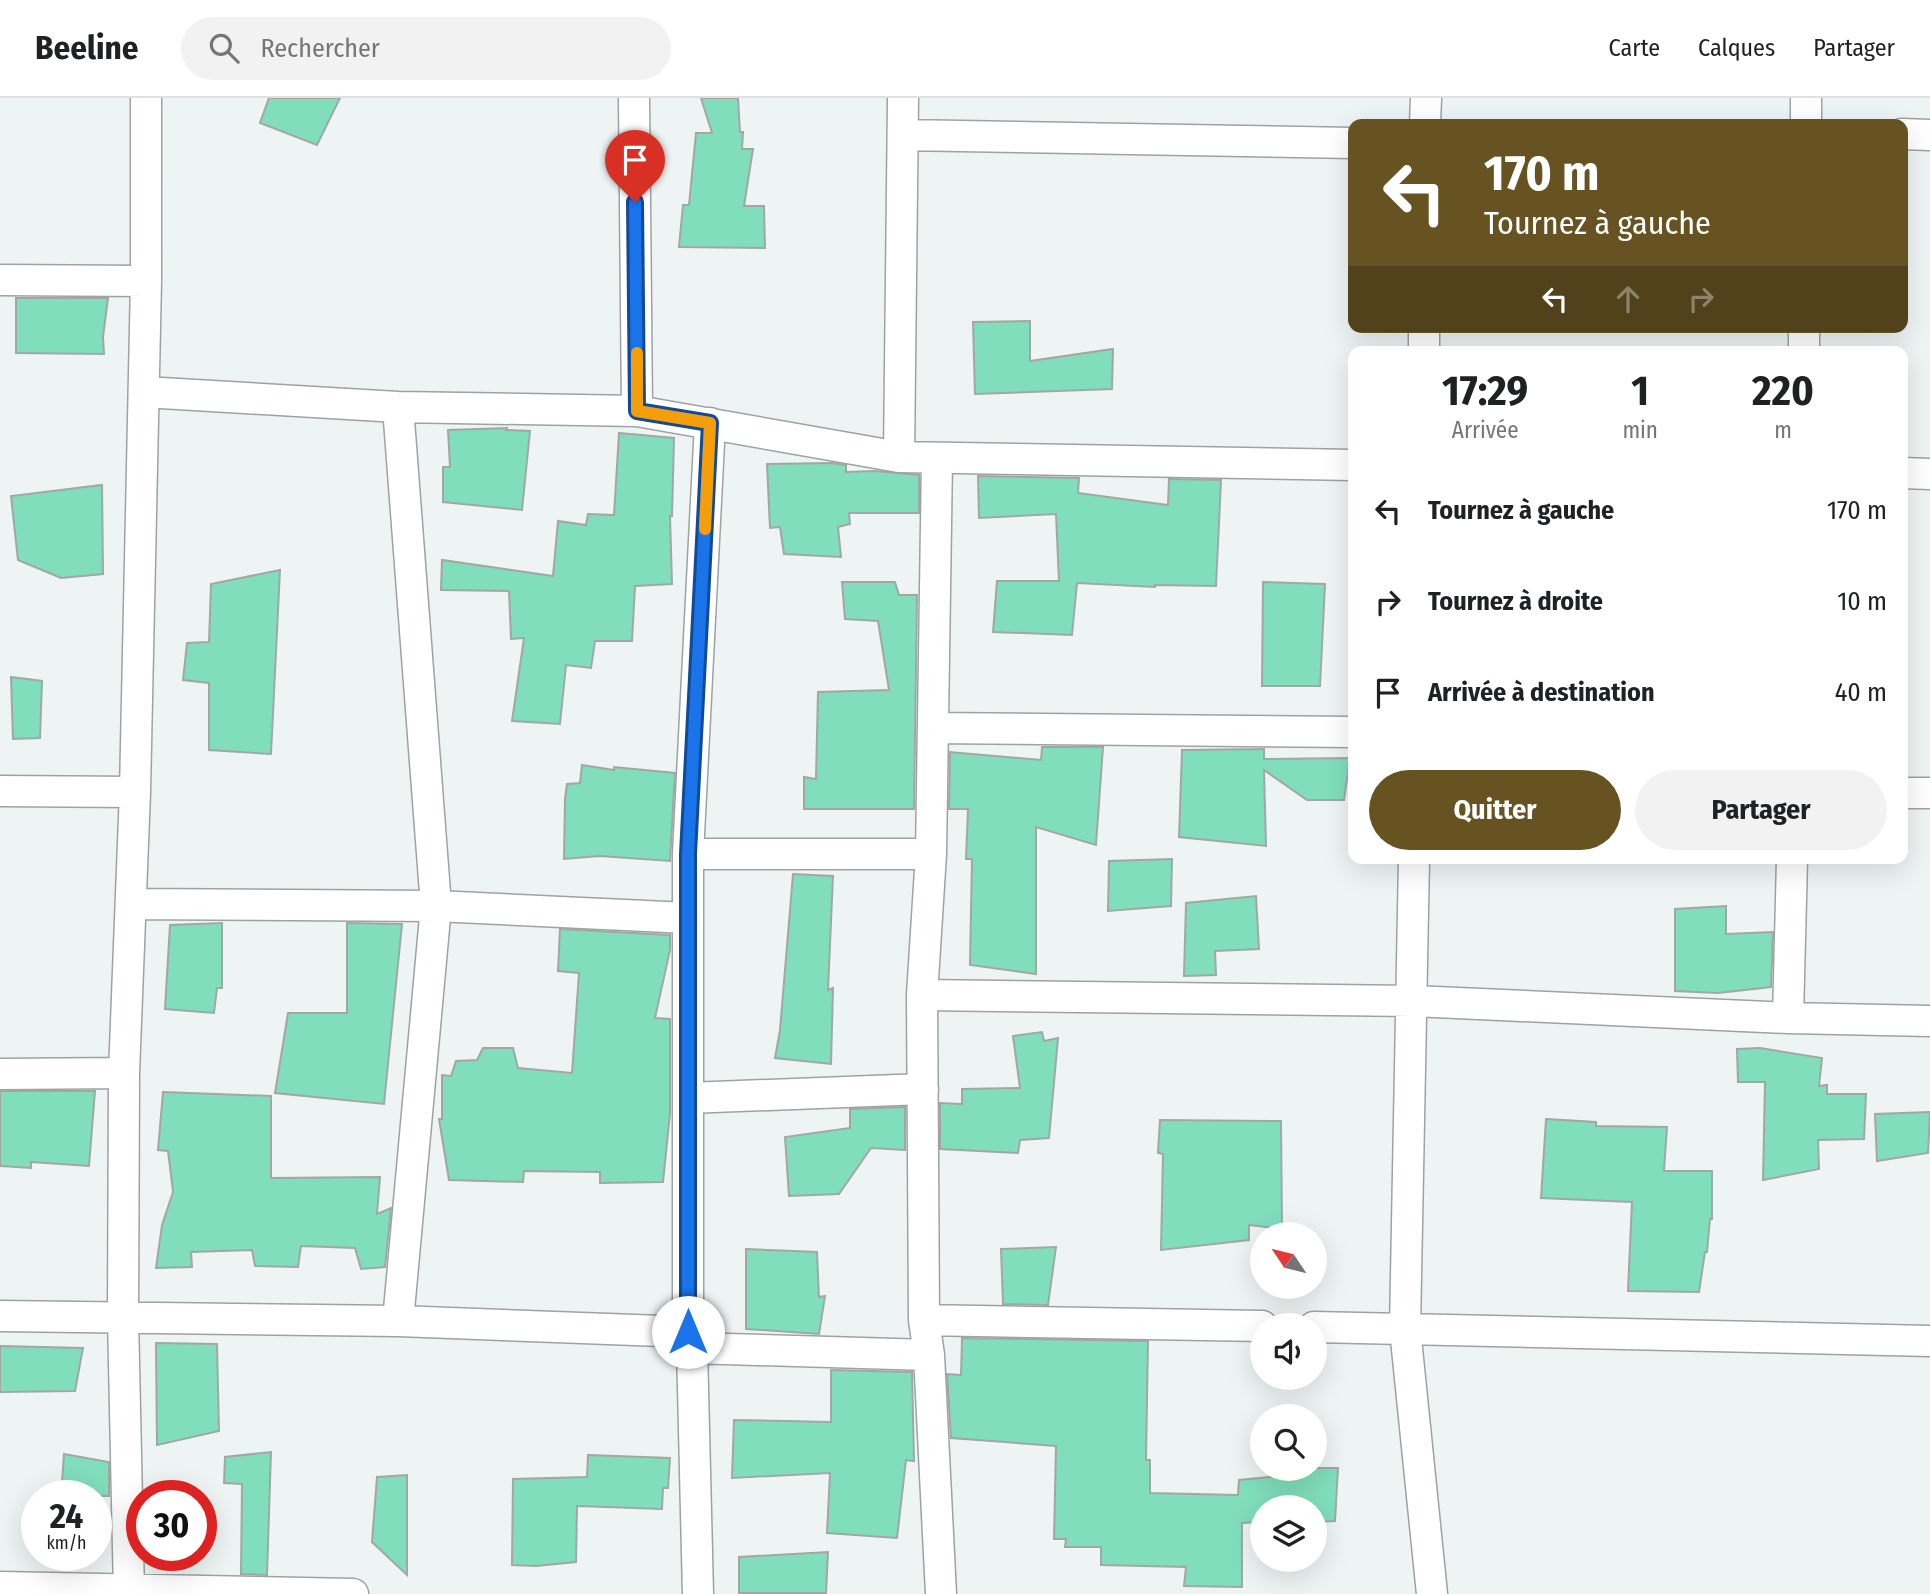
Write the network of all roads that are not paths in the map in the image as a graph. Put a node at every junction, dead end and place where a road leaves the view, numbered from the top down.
1 (146, 98) edge
2 (634, 98) edge
3 (903, 98) edge
4 (1426, 98) edge
5 (1807, 98) edge
6 (1425, 119) edge
7 (1806, 119) edge
8 (1908, 134) edge
9 (903, 135) junction
10 (1930, 135) edge
11 (1348, 143) edge
12 (0, 280) edge
13 (146, 281) junction
14 (144, 391) junction
15 (398, 407) junction
16 (637, 411) junction
17 (710, 423) junction
18 (899, 457) junction
19 (937, 458) junction
20 (1348, 465) edge
21 (1908, 473) edge
22 (1930, 474) edge
23 (933, 728) junction
24 (1348, 732) edge
25 (0, 791) edge
26 (135, 792) junction
27 (1908, 793) edge
28 (1930, 793) edge
29 (688, 854) junction
30 (931, 854) junction
31 (1414, 864) edge
32 (1793, 864) edge
33 (131, 904) junction
34 (436, 906) junction
35 (688, 918) junction
36 (922, 995) junction
37 (1413, 1001) junction
38 (1788, 1018) junction
39 (1930, 1021) edge
40 (124, 1073) junction
41 (0, 1074) edge
42 (923, 1089) junction
43 (688, 1098) junction
44 (0, 1316) edge
45 (123, 1317) junction
46 (925, 1320) junction
47 (398, 1321) junction
48 (1250, 1326) edge
49 (1327, 1327) edge
50 (1405, 1329) junction
51 (690, 1340) junction
52 (1930, 1341) edge
53 (929, 1355) junction
54 (0, 1587) edge
55 (129, 1591) edge
56 (353, 1594) edge
57 (698, 1594) edge
58 (941, 1594) edge
59 (1432, 1594) edge

1 - 13 street
2 - 16 street
3 - 9 street
4 - 6 street
5 - 7 street
8 - 10 street
9 - 11 street
9 - 18 street
12 - 13 street
13 - 14 street
14 - 15 street
14 - 26 street
15 - 16 street
15 - 34 street
16 - 17 street
17 - 18 street
17 - 29 street
18 - 19 street
19 - 20 street
19 - 23 street
21 - 22 street
23 - 24 street
23 - 30 street
25 - 26 street
26 - 33 street
27 - 28 street
29 - 30 street
29 - 35 street
30 - 36 street
31 - 37 street
32 - 38 street
33 - 34 street
33 - 40 street
34 - 35 street
34 - 47 street
35 - 43 street
36 - 37 street
36 - 42 street
37 - 38 street
37 - 50 street
38 - 39 street
40 - 41 street
40 - 45 street
42 - 43 street
42 - 46 street
43 - 51 street
44 - 45 street
45 - 47 street
45 - 55 street
46 - 48 street
46 - 53 street
47 - 51 street
49 - 50 street
50 - 52 street
50 - 59 street
51 - 53 street
51 - 57 street
53 - 58 street
54 - 55 street
55 - 56 street

